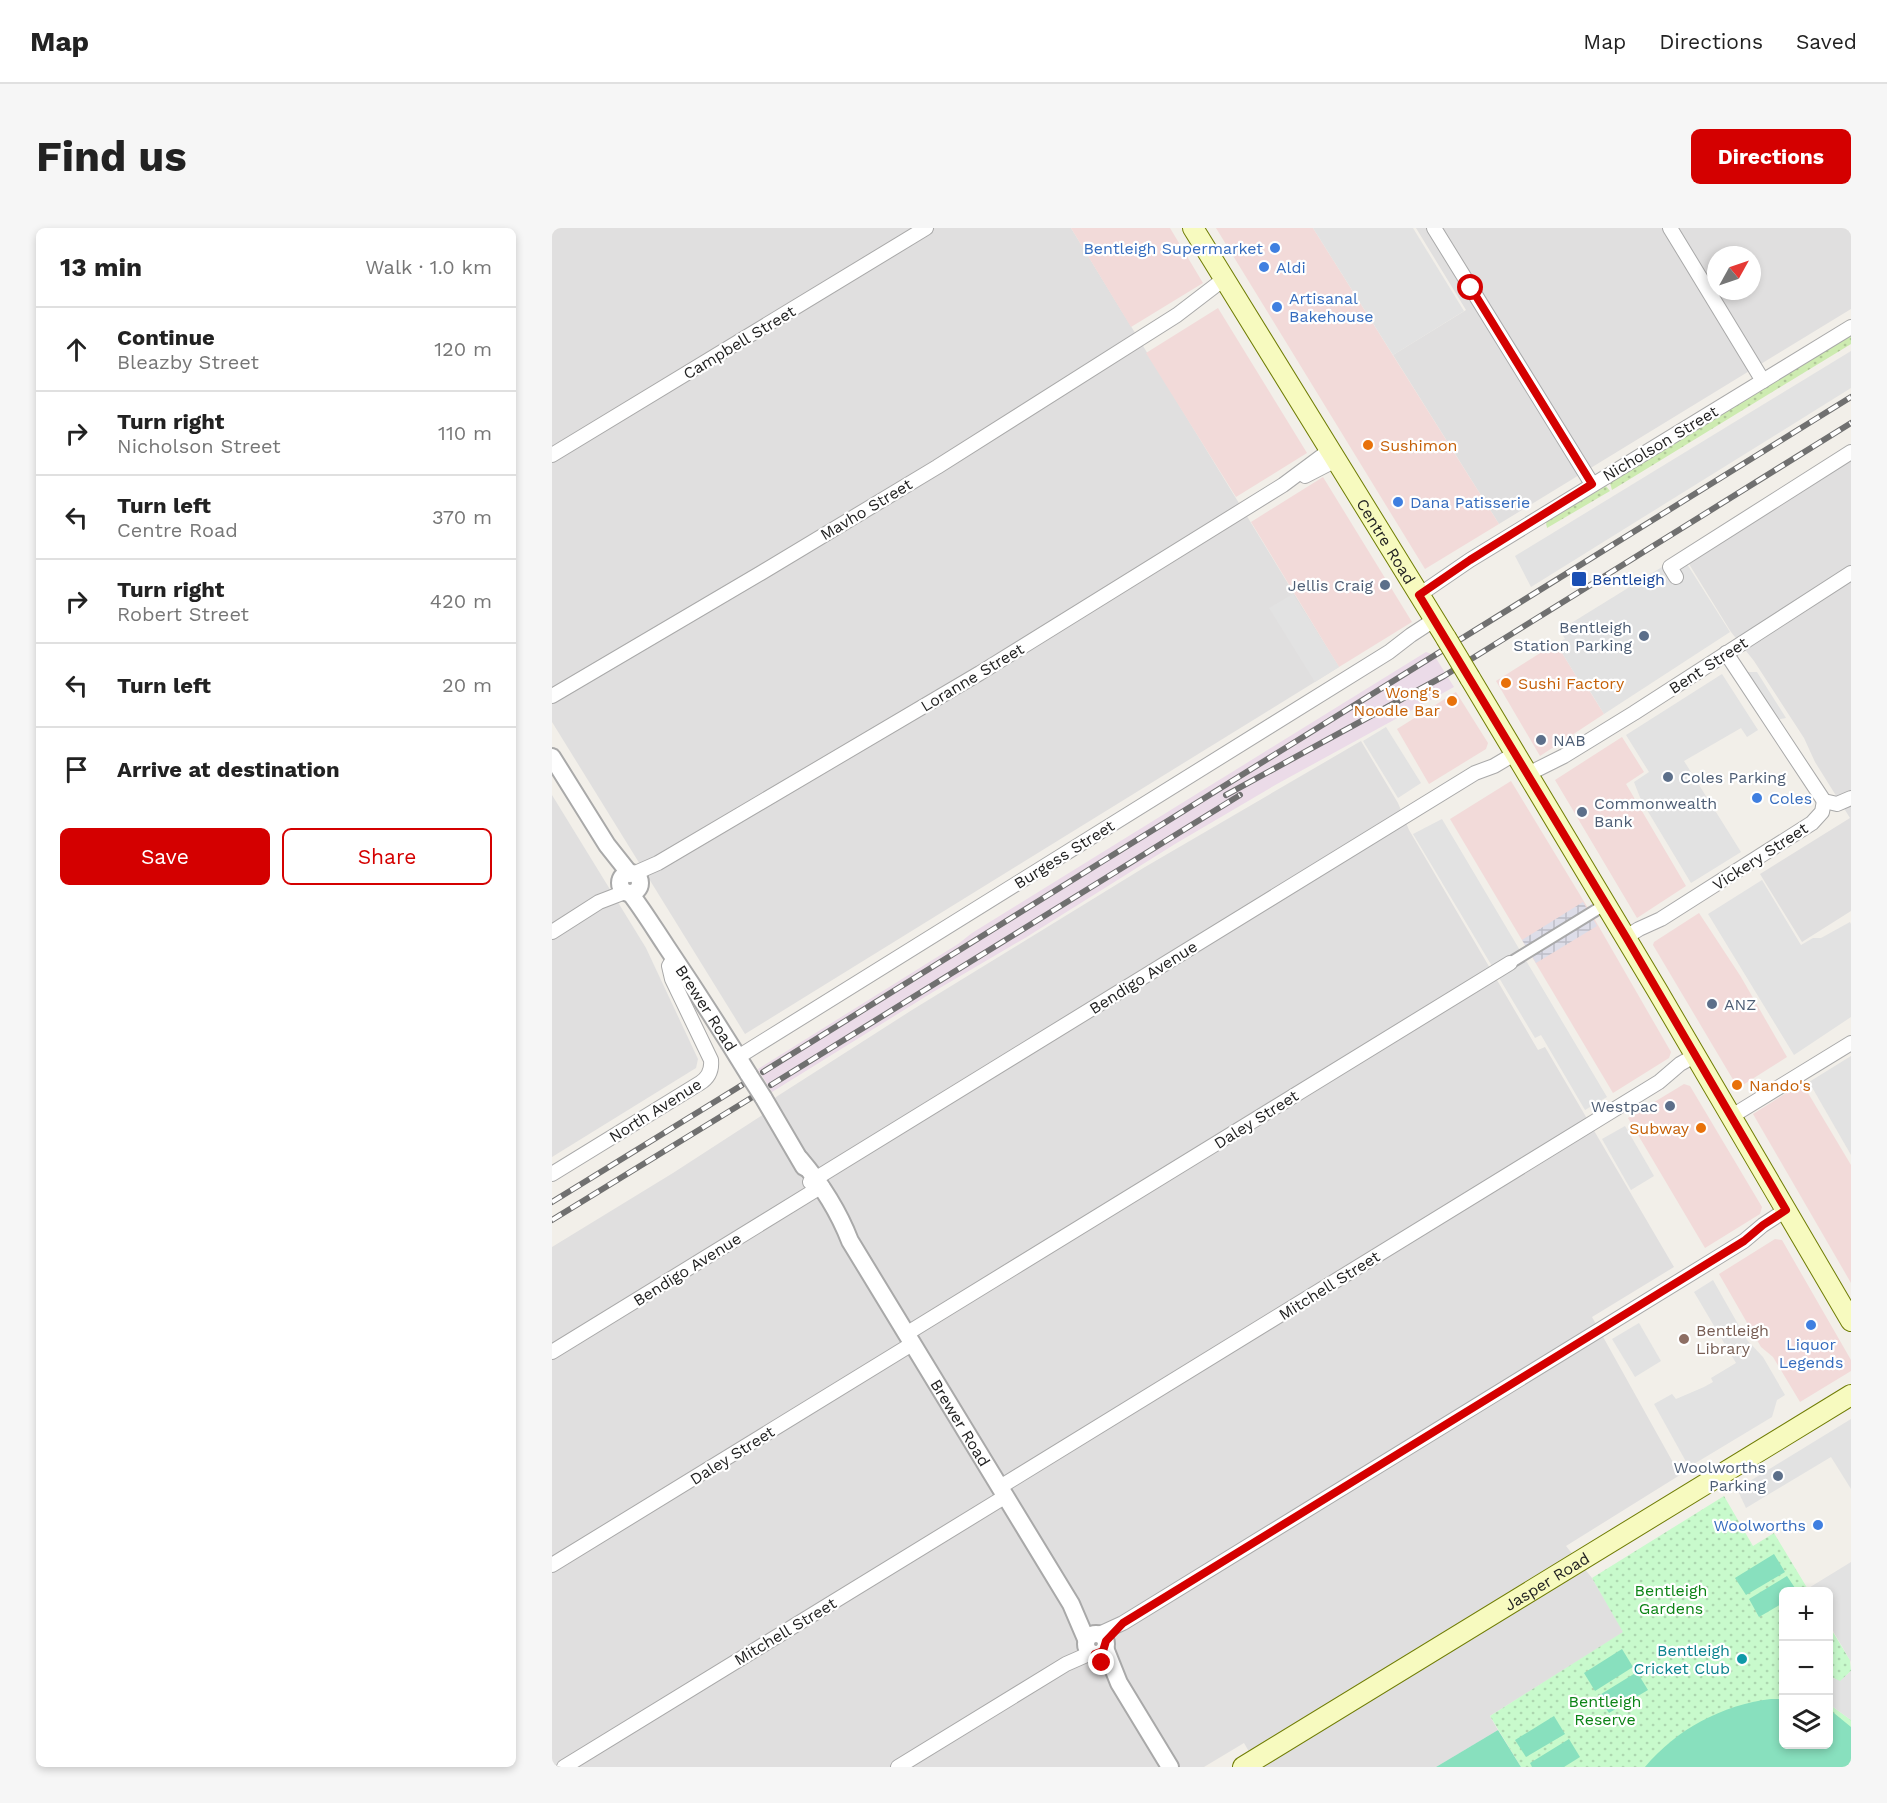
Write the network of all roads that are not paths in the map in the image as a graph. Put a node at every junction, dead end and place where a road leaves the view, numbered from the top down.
1 (926, 228) edge
2 (1193, 228) edge
3 (1434, 228) edge
4 (1670, 228) edge
5 (1228, 284) junction
6 (1851, 327) edge
7 (1763, 381) junction
8 (1851, 452) edge
9 (552, 455) edge
10 (1333, 455) junction
11 (1592, 484) junction
12 (1851, 573) edge
13 (1676, 577) dead end
14 (1417, 591) junction
15 (1439, 628) junction
16 (1726, 653) junction
17 (552, 696) edge
18 (1514, 750) junction
19 (552, 758) edge
20 (1531, 778) junction
21 (1851, 798) edge
22 (1824, 801) junction
23 (630, 883) junction
24 (1606, 904) junction
25 (552, 932) edge
26 (1628, 941) junction
27 (674, 958) junction
28 (1510, 963) joint
29 (1851, 1043) edge
30 (738, 1057) junction
31 (1698, 1058) junction
32 (1732, 1116) junction
33 (552, 1174) edge
34 (816, 1184) junction
35 (1789, 1214) junction
36 (1851, 1321) edge
37 (909, 1339) junction
38 (552, 1352) edge
39 (1851, 1395) edge
40 (1003, 1492) junction
41 (552, 1565) edge
42 (1095, 1643) junction
43 (564, 1767) edge
44 (898, 1767) edge
45 (1170, 1767) edge
46 (1243, 1767) edge

1 - 9 street, Campbell Street
2 - 5 main road, Centre Road
3 - 11 street
4 - 7 street
5 - 10 main road, Centre Road
5 - 17 street, Mavho Street
6 - 7 street, Nicholson Street
7 - 11 street, Nicholson Street
8 - 13 street
10 - 14 main road, Centre Road
10 - 23 street, Loranne Street
11 - 14 street, Nicholson Street
12 - 16 street, Bent Street
14 - 15 main road, Centre Road
15 - 18 main road, Centre Road, bridge
15 - 30 street, Burgess Street
16 - 20 street, Bent Street
16 - 22 street
18 - 20 main road, Centre Road
18 - 34 street, Bendigo Avenue
19 - 23 street, Brewer Road
20 - 24 main road, Centre Road
21 - 22 street
22 - 26 street, Vickery Street
23 - 25 street, Loranne Street
23 - 27 street, Brewer Road
24 - 26 main road, Centre Road
24 - 28 street, Daley Street
26 - 31 main road, Centre Road
27 - 30 street, Brewer Road
27 - 33 street, North Avenue
28 - 37 street, Daley Street
29 - 32 street
30 - 34 street, Brewer Road, bridge
31 - 32 main road, Centre Road
31 - 40 street, Mitchell Street
32 - 35 main road, Centre Road
34 - 37 street, Brewer Road
34 - 38 street, Bendigo Avenue
35 - 36 main road, Centre Road
35 - 42 street
37 - 40 street, Brewer Road
37 - 41 street, Daley Street
39 - 46 main road, Jasper Road
40 - 42 street, Brewer Road
40 - 43 street, Mitchell Street
42 - 44 street
42 - 45 street, Brewer Road

